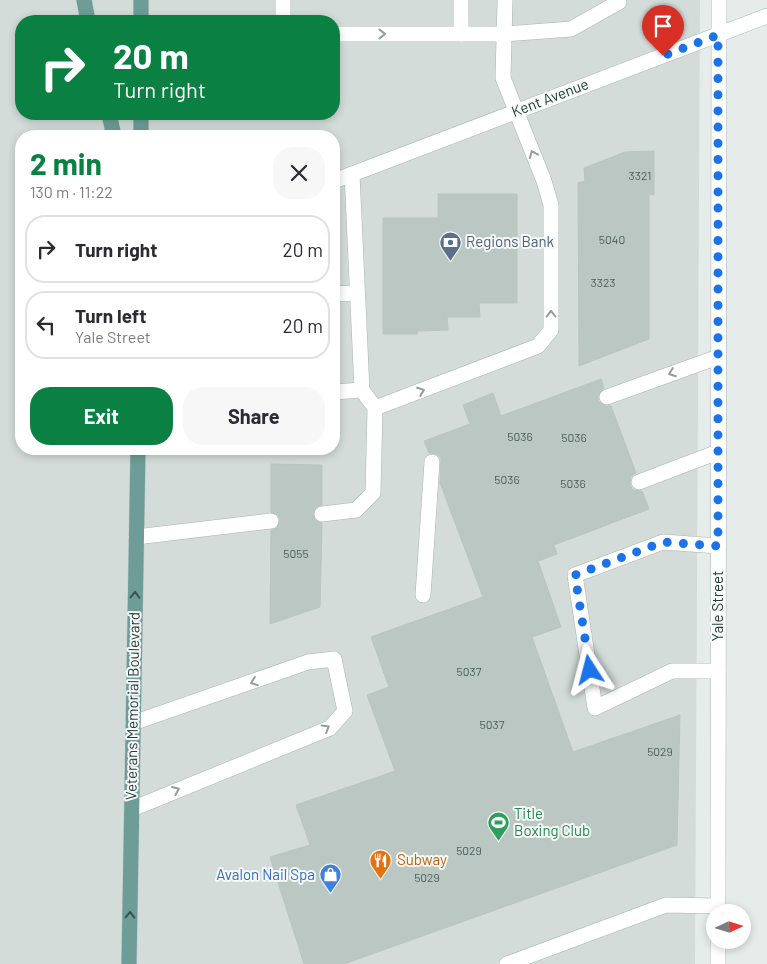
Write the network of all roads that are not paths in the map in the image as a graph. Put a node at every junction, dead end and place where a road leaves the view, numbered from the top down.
1 (84, 0) edge
2 (141, 0) edge
3 (283, 0) edge
4 (461, 0) edge
5 (505, 0) edge
6 (719, 0) edge
7 (619, 2) dead end
8 (87, 15) edge
9 (141, 15) edge
10 (283, 15) edge
11 (767, 16) edge
12 (340, 34) edge
13 (461, 34) junction
14 (504, 34) junction
15 (718, 35) junction
16 (516, 112) junction
17 (352, 174) junction
18 (340, 179) edge
19 (358, 293) junction
20 (340, 294) edge
21 (718, 357) junction
22 (362, 390) junction
23 (340, 392) edge
24 (607, 397) dead end
25 (375, 408) junction
26 (718, 452) junction
27 (138, 455) edge
28 (432, 462) dead end
29 (639, 482) dead end
30 (322, 514) dead end
31 (271, 521) dead end
32 (136, 537) junction
33 (718, 546) junction
34 (423, 595) dead end
35 (718, 671) junction
36 (133, 723) junction
37 (132, 809) junction
38 (718, 904) edge
39 (706, 908) edge
40 (718, 949) edge
41 (129, 964) edge
42 (507, 964) edge
43 (718, 964) edge

1 - 8 main road
2 - 9 main road
3 - 10 street
4 - 13 street
5 - 14 street
6 - 15 street, Yale Street
7 - 14 street
11 - 15 street, Kent Avenue
12 -> 13 street
13 - 14 street
14 - 16 street
15 - 16 street, Kent Avenue
15 - 21 street, Yale Street
16 - 17 street, Kent Avenue
25 -> 16 street
17 - 18 street, Kent Avenue
17 - 19 street
19 - 20 street
19 - 22 street
21 -> 24 street
21 - 26 street, Yale Street
22 - 23 street
22 - 25 street
25 - 30 street
26 - 29 street
26 - 33 street, Yale Street
27 - 32 main road, Veterans Memorial Boulevard
28 - 34 street
31 - 32 street
36 -> 32 main road, Veterans Memorial Boulevard
33 - 35 street, Yale Street
33 - 35 street
35 - 38 street, Yale Street
36 - 37 main road, Veterans Memorial Boulevard
37 -> 36 street
41 -> 37 main road, Veterans Memorial Boulevard
39 - 42 street
40 - 43 street

